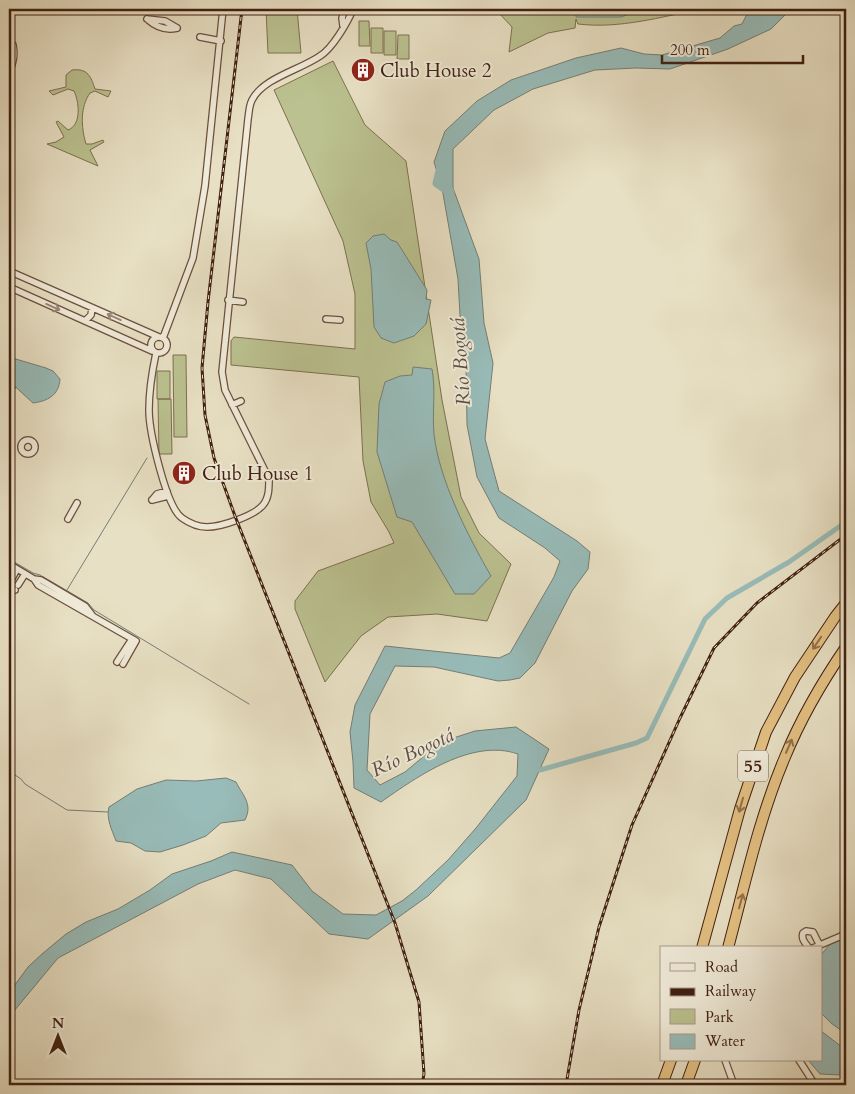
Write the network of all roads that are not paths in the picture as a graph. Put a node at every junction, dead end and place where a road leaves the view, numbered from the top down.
1 (223, 9) edge
2 (345, 9) edge
3 (353, 9) edge
4 (343, 26) junction
5 (200, 37) dead end
6 (220, 40) junction
7 (13, 45) dead end
8 (9, 73) edge
9 (9, 271) edge
10 (9, 286) edge
11 (228, 300) junction
12 (242, 302) dead end
13 (92, 308) junction
14 (326, 319) dead end
15 (340, 320) dead end
16 (85, 321) junction
17 (161, 338) junction
18 (154, 352) junction
19 (240, 401) dead end
20 (232, 404) junction
21 (77, 502) dead end
22 (68, 519) dead end
23 (9, 564) edge
24 (17, 569) junction
25 (25, 574) junction
26 (9, 584) edge
27 (14, 589) edge
28 (846, 603) edge
29 (846, 647) edge
30 (120, 663) dead end
31 (846, 934) edge
32 (703, 946) edge
33 (730, 946) edge
34 (808, 946) edge
35 (816, 946) edge
36 (670, 1062) edge
37 (694, 1062) edge
38 (726, 1062) edge
39 (800, 1062) edge
40 (662, 1085) edge
41 (686, 1085) edge
42 (734, 1085) edge
43 (816, 1085) edge

1 - 6 street
2 - 4 street
3 - 4 street
4 - 11 street
5 - 6 street
6 - 17 street
7 - 8 street
9 - 13 street
10 -> 16 street
11 - 12 street
11 - 20 street
13 - 16 street
17 -> 13 street
14 - 15 street
16 - 18 street
17 - 18 street
17 - 18 street
18 - 20 street
19 - 20 street
21 - 22 street
23 - 24 street
24 - 25 street
24 - 26 street
25 - 27 street
25 - 30 street
28 -> 32 highway, 55
33 -> 29 highway, 55
31 - 35 street
34 - 35 street
36 - 40 highway
37 - 41 highway
38 - 42 street
39 - 43 street

